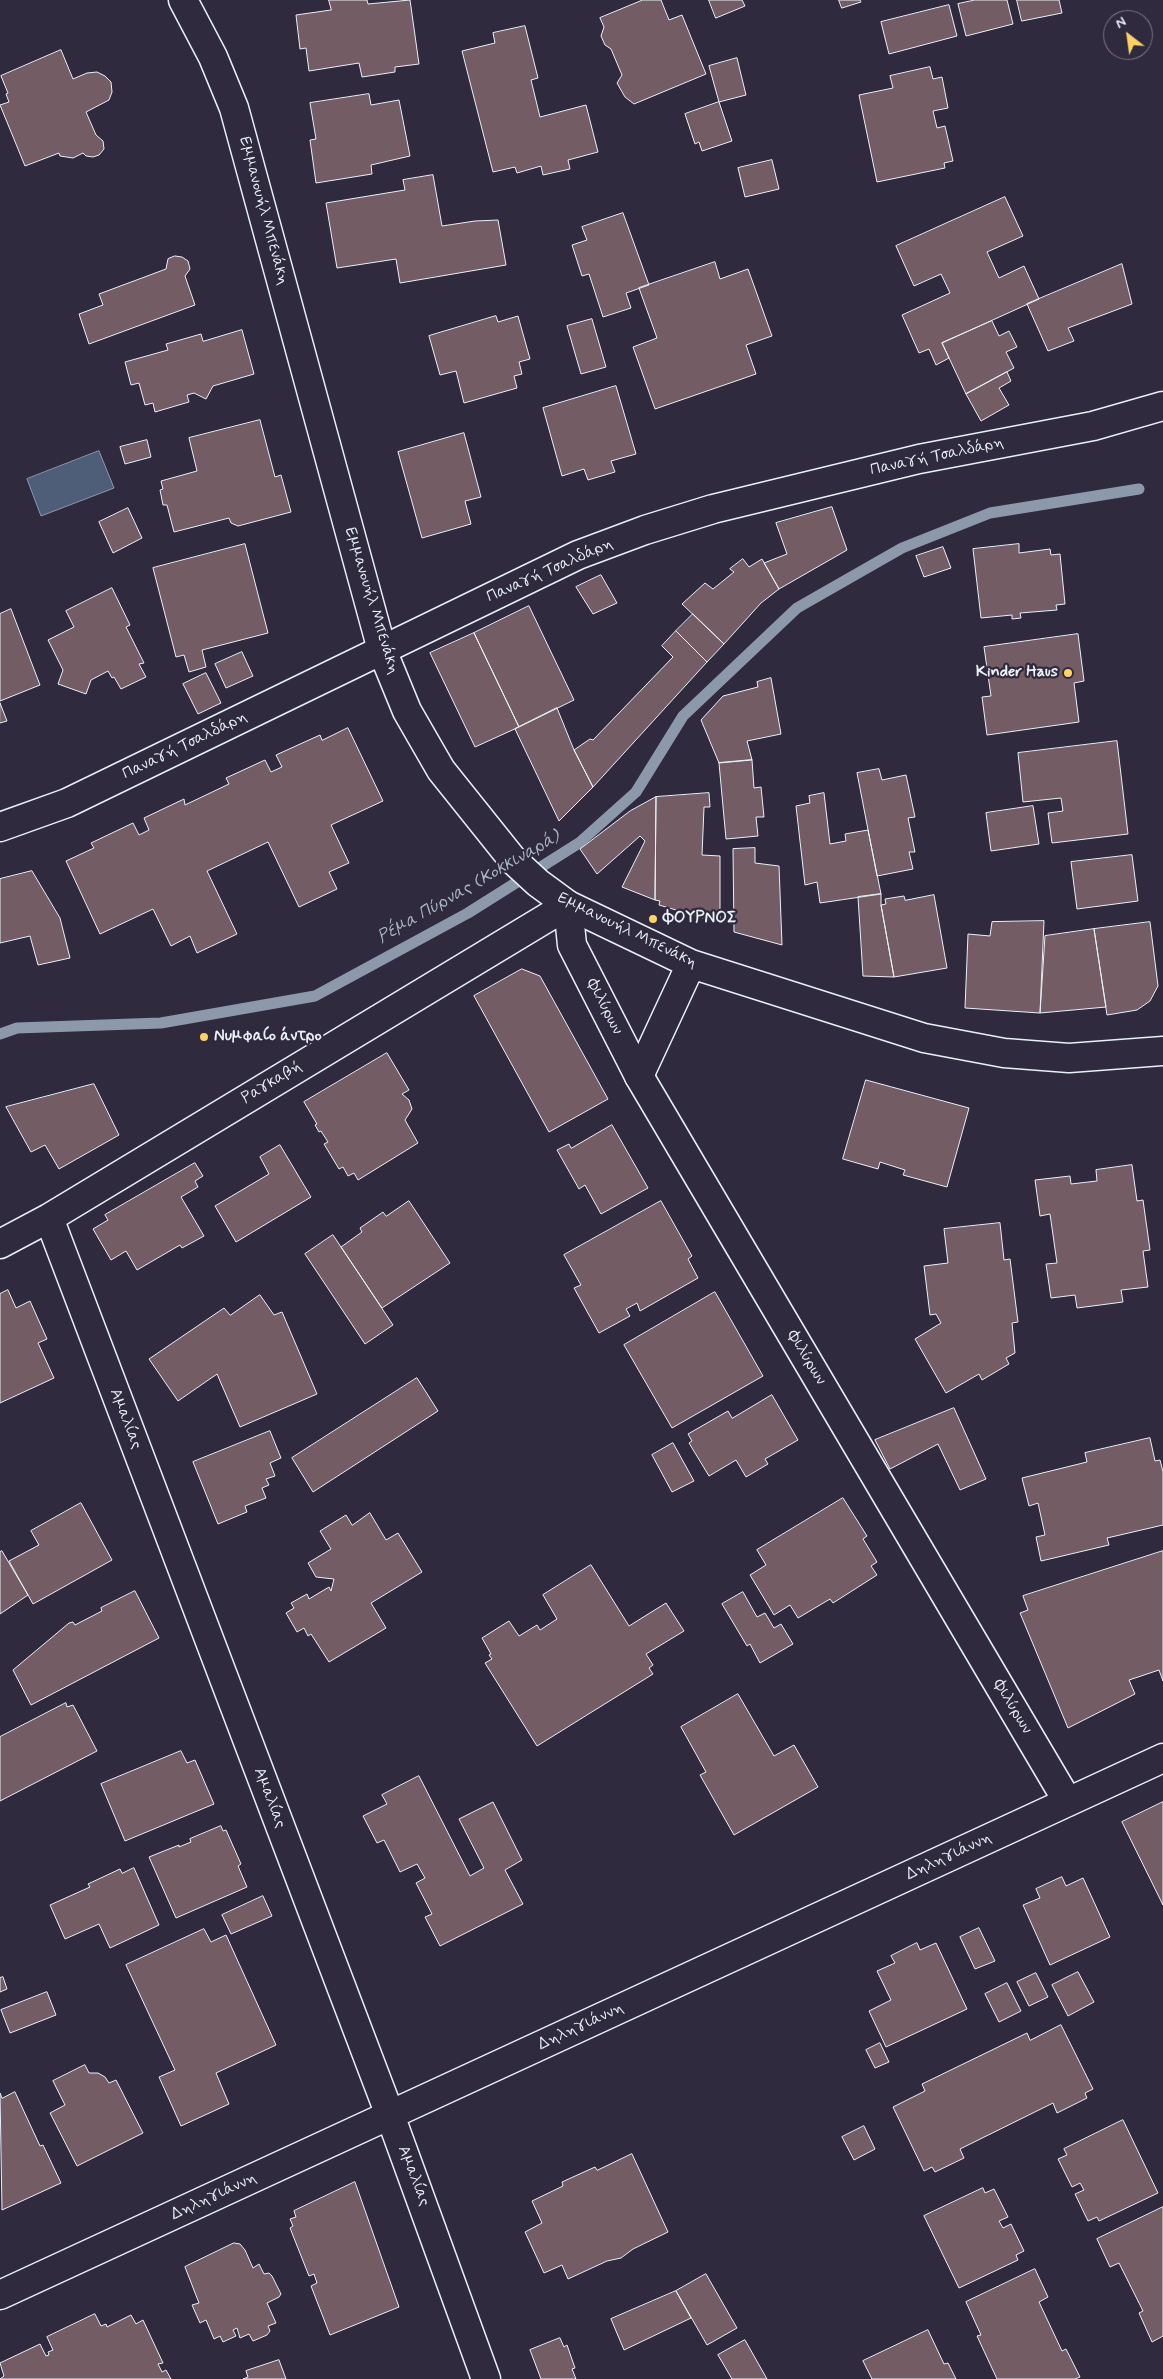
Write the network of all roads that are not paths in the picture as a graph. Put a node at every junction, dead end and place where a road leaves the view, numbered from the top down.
1 (183, 0) edge
2 (1163, 406) edge
3 (382, 650) junction
4 (0, 827) edge
5 (568, 905) junction
6 (690, 964) junction
7 (1163, 1051) edge
8 (640, 1076) junction
9 (49, 1218) junction
10 (2, 1238) edge
11 (1163, 1758) edge
12 (1068, 1802) junction
13 (390, 2115) junction
14 (0, 2295) edge
15 (486, 2379) edge

1 - 3 street, Εμμανουήλ Μπενάκη
2 - 3 street, Παναγή Τσαλδάρη
3 - 4 street, Παναγή Τσαλδάρη
3 - 5 street, Εμμανουήλ Μπενάκη
5 - 6 street, Εμμανουήλ Μπενάκη
5 - 8 street, Φιλύρων
5 - 9 street, Ραγκαβή
6 - 7 street, Εμμανουήλ Μπενάκη
6 - 8 street
8 - 12 street, Φιλύρων
9 - 10 street, Ραγκαβή
9 - 13 street, Αμαλίας
11 - 12 street, Δηληγιάννη
12 - 13 street, Δηληγιάννη
13 - 14 street, Δηληγιάννη
13 - 15 street, Αμαλίας

